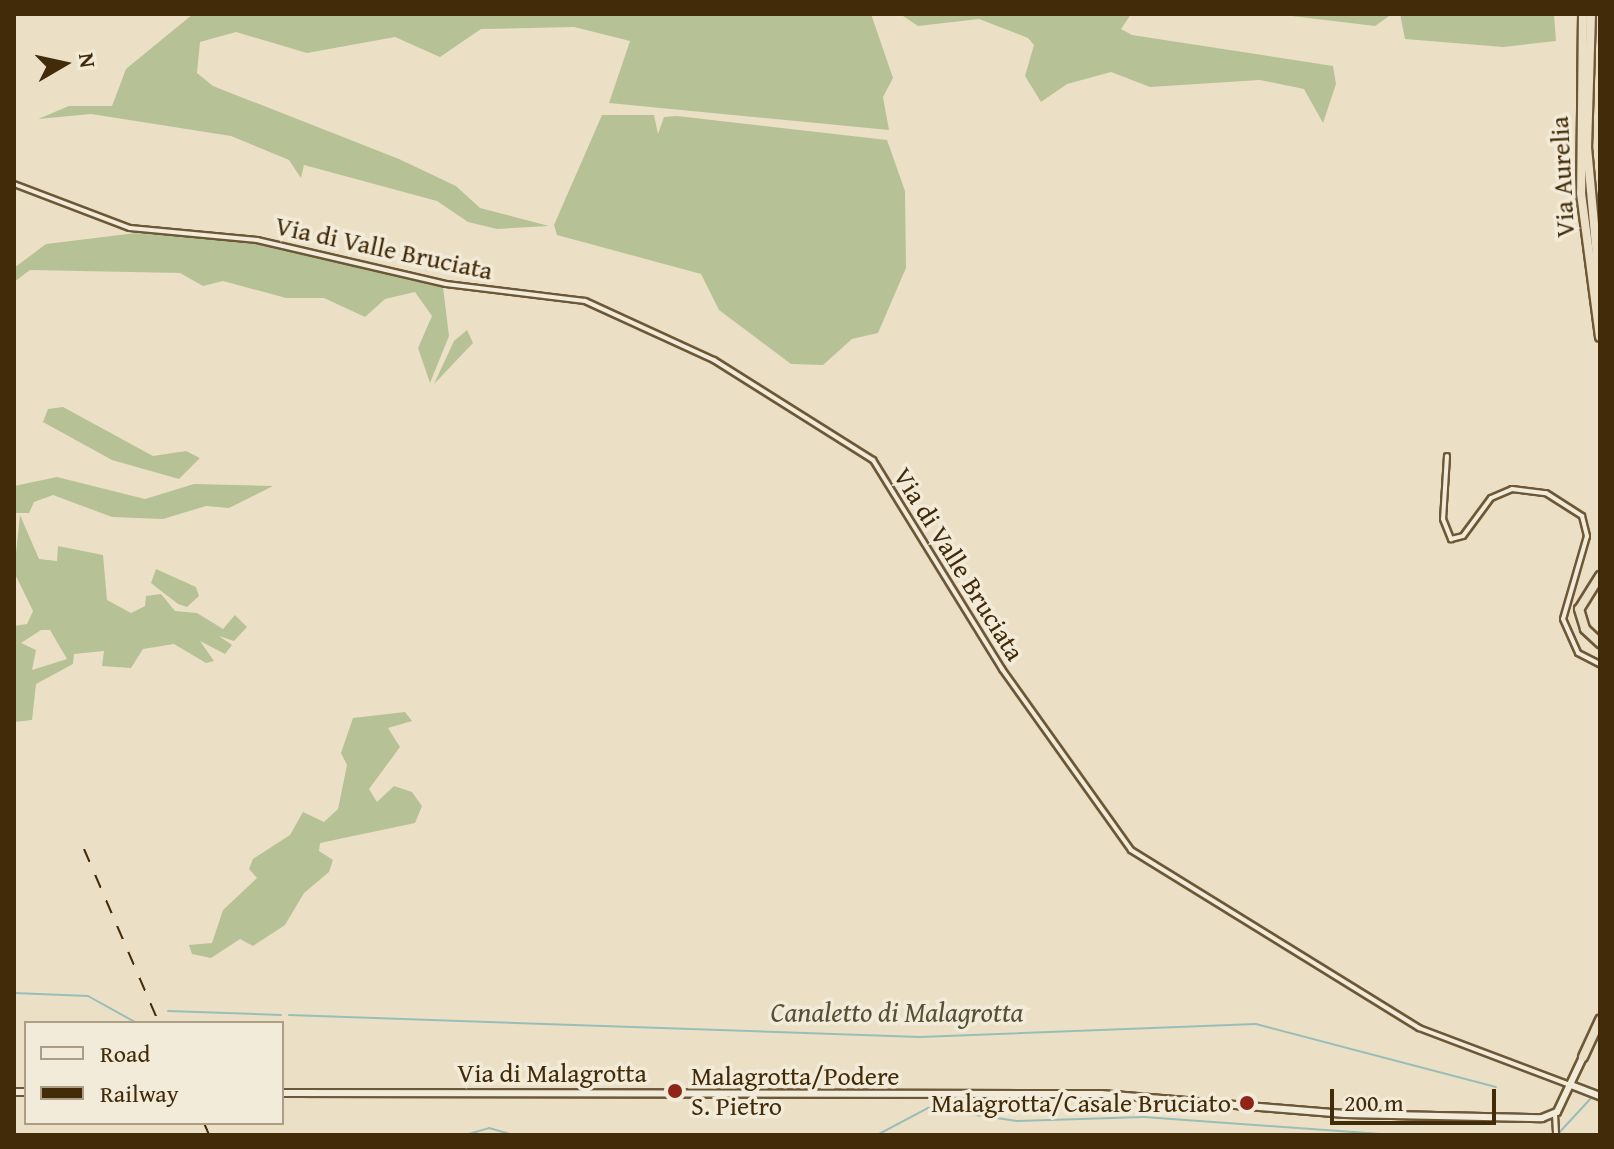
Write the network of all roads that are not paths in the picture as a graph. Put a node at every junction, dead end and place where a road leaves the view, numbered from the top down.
1 (1583, 14) edge
2 (1591, 14) edge
3 (14, 184) edge
4 (1600, 289) edge
5 (1600, 337) edge
6 (1447, 456) dead end
7 (1600, 576) edge
8 (1600, 642) edge
9 (1600, 664) edge
10 (1600, 1020) edge
11 (1583, 1057) joint
12 (1571, 1085) junction
13 (284, 1093) edge
14 (1600, 1096) edge
15 (1555, 1114) junction
16 (1556, 1132) edge

1 - 5 highway, Via Aurelia
2 - 4 highway, Via Aurelia
3 - 12 street, Via di Valle Bruciata
6 - 9 street
7 - 8 highway
10 - 11 highway
11 - 12 main road
12 - 14 main road
12 - 15 main road
13 - 15 main road, Via di Malagrotta
15 - 16 street

